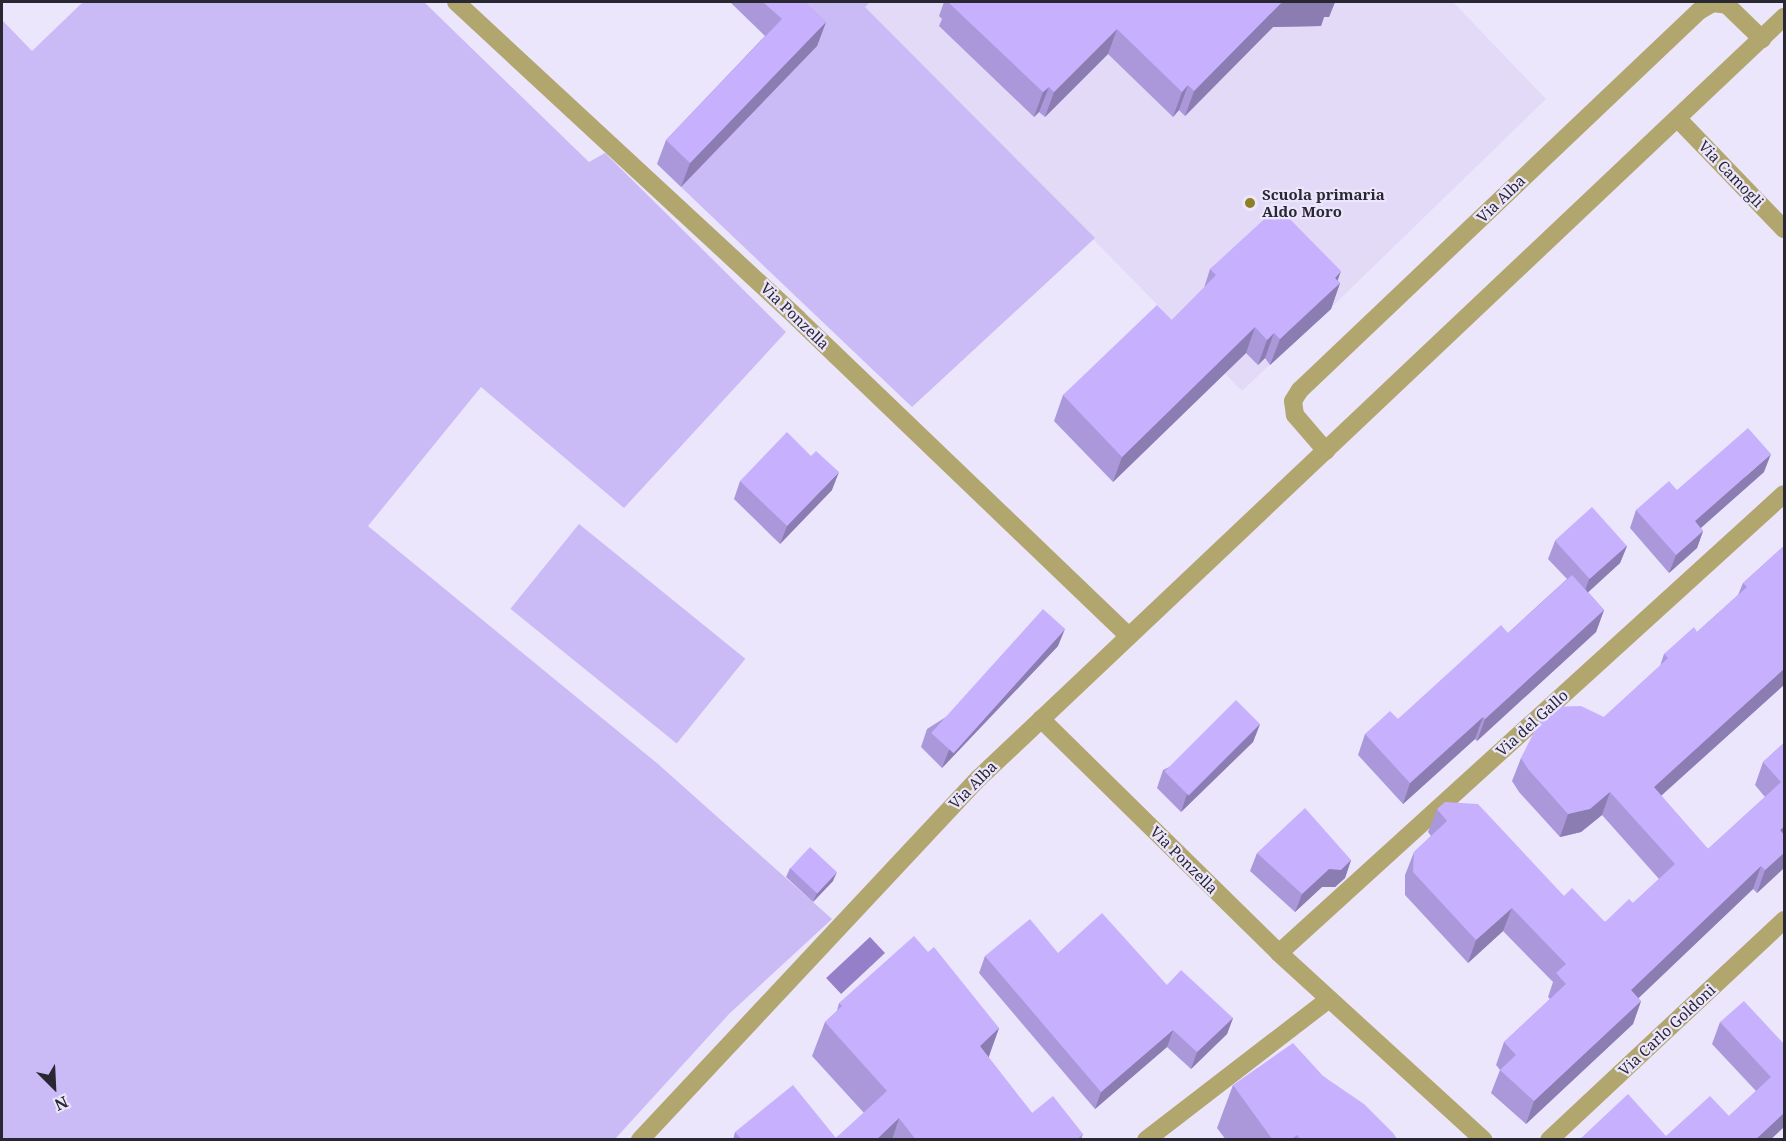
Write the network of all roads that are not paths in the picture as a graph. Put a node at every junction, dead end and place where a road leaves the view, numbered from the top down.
1 (456, 2) edge
2 (1785, 17) edge
3 (1762, 39) junction
4 (1678, 119) junction
5 (1785, 229) edge
6 (1326, 451) junction
7 (1785, 494) edge
8 (1128, 635) junction
9 (1041, 719) junction
10 (1785, 920) edge
11 (1279, 953) junction
12 (1329, 999) junction
13 (649, 1136) edge
14 (1146, 1140) edge
15 (1484, 1140) edge
16 (1549, 1140) edge

1 - 8 street, Via Ponzella
2 - 3 street, Via Alba
3 - 4 street, Via Alba
3 - 6 street, Via Alba
4 - 5 street, Via Camogli
4 - 6 street, Via Alba
6 - 8 street, Via Alba
7 - 11 street, Via del Gallo
8 - 9 street, Via Alba
9 - 11 street, Via Ponzella
9 - 13 street, Via Alba
10 - 16 street, Via Carlo Goldoni
11 - 12 street, Via Ponzella
12 - 14 street
12 - 15 street, Via Ponzella

